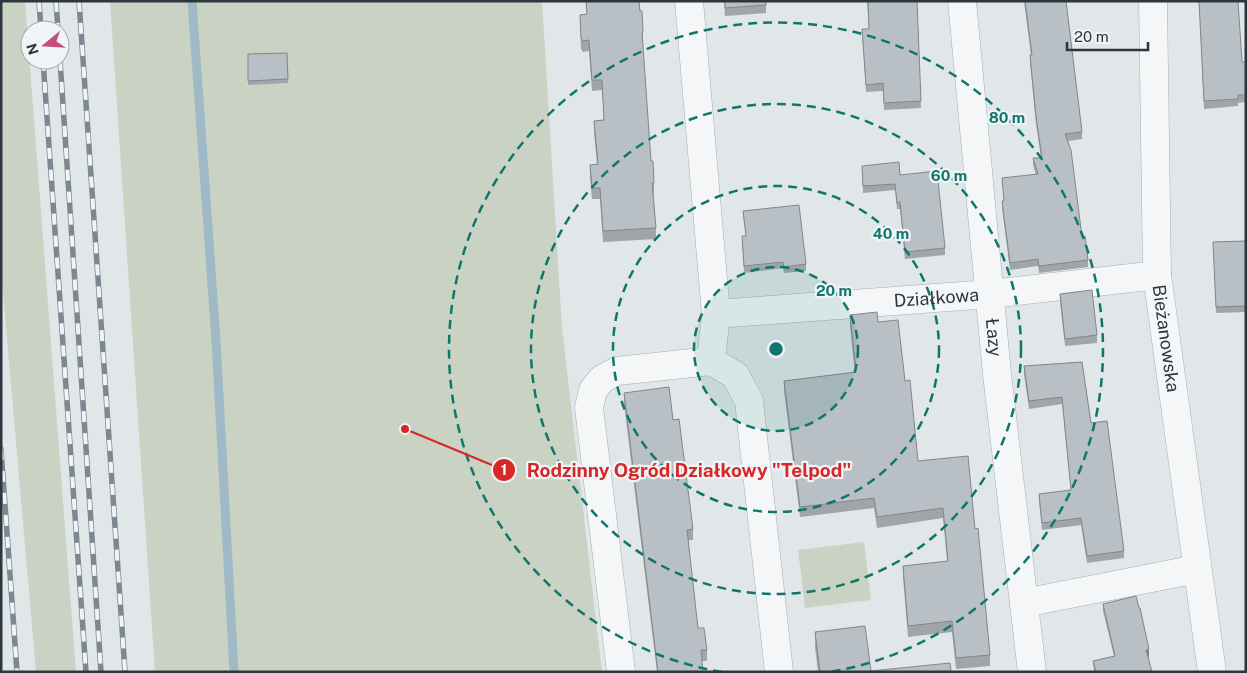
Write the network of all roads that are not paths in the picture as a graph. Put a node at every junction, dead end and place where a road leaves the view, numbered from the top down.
1 (689, 1) edge
2 (962, 1) edge
3 (1153, 1) edge
4 (1157, 275) junction
5 (990, 294) junction
6 (716, 314) junction
7 (711, 361) junction
8 (1197, 569) junction
9 (1024, 603) junction
10 (620, 672) edge
11 (779, 672) edge
12 (1032, 672) edge
13 (1212, 672) edge

1 - 6 street
2 - 5 street, Łazy
3 - 4 street, Bieżanowska
4 - 5 street, Działkowa
4 - 8 street, Bieżanowska
5 - 6 street, Działkowa
5 - 9 street, Łazy
6 - 7 street
7 - 10 street
7 - 11 street
8 - 9 street
8 - 13 street, Bieżanowska
9 - 12 street, Łazy

